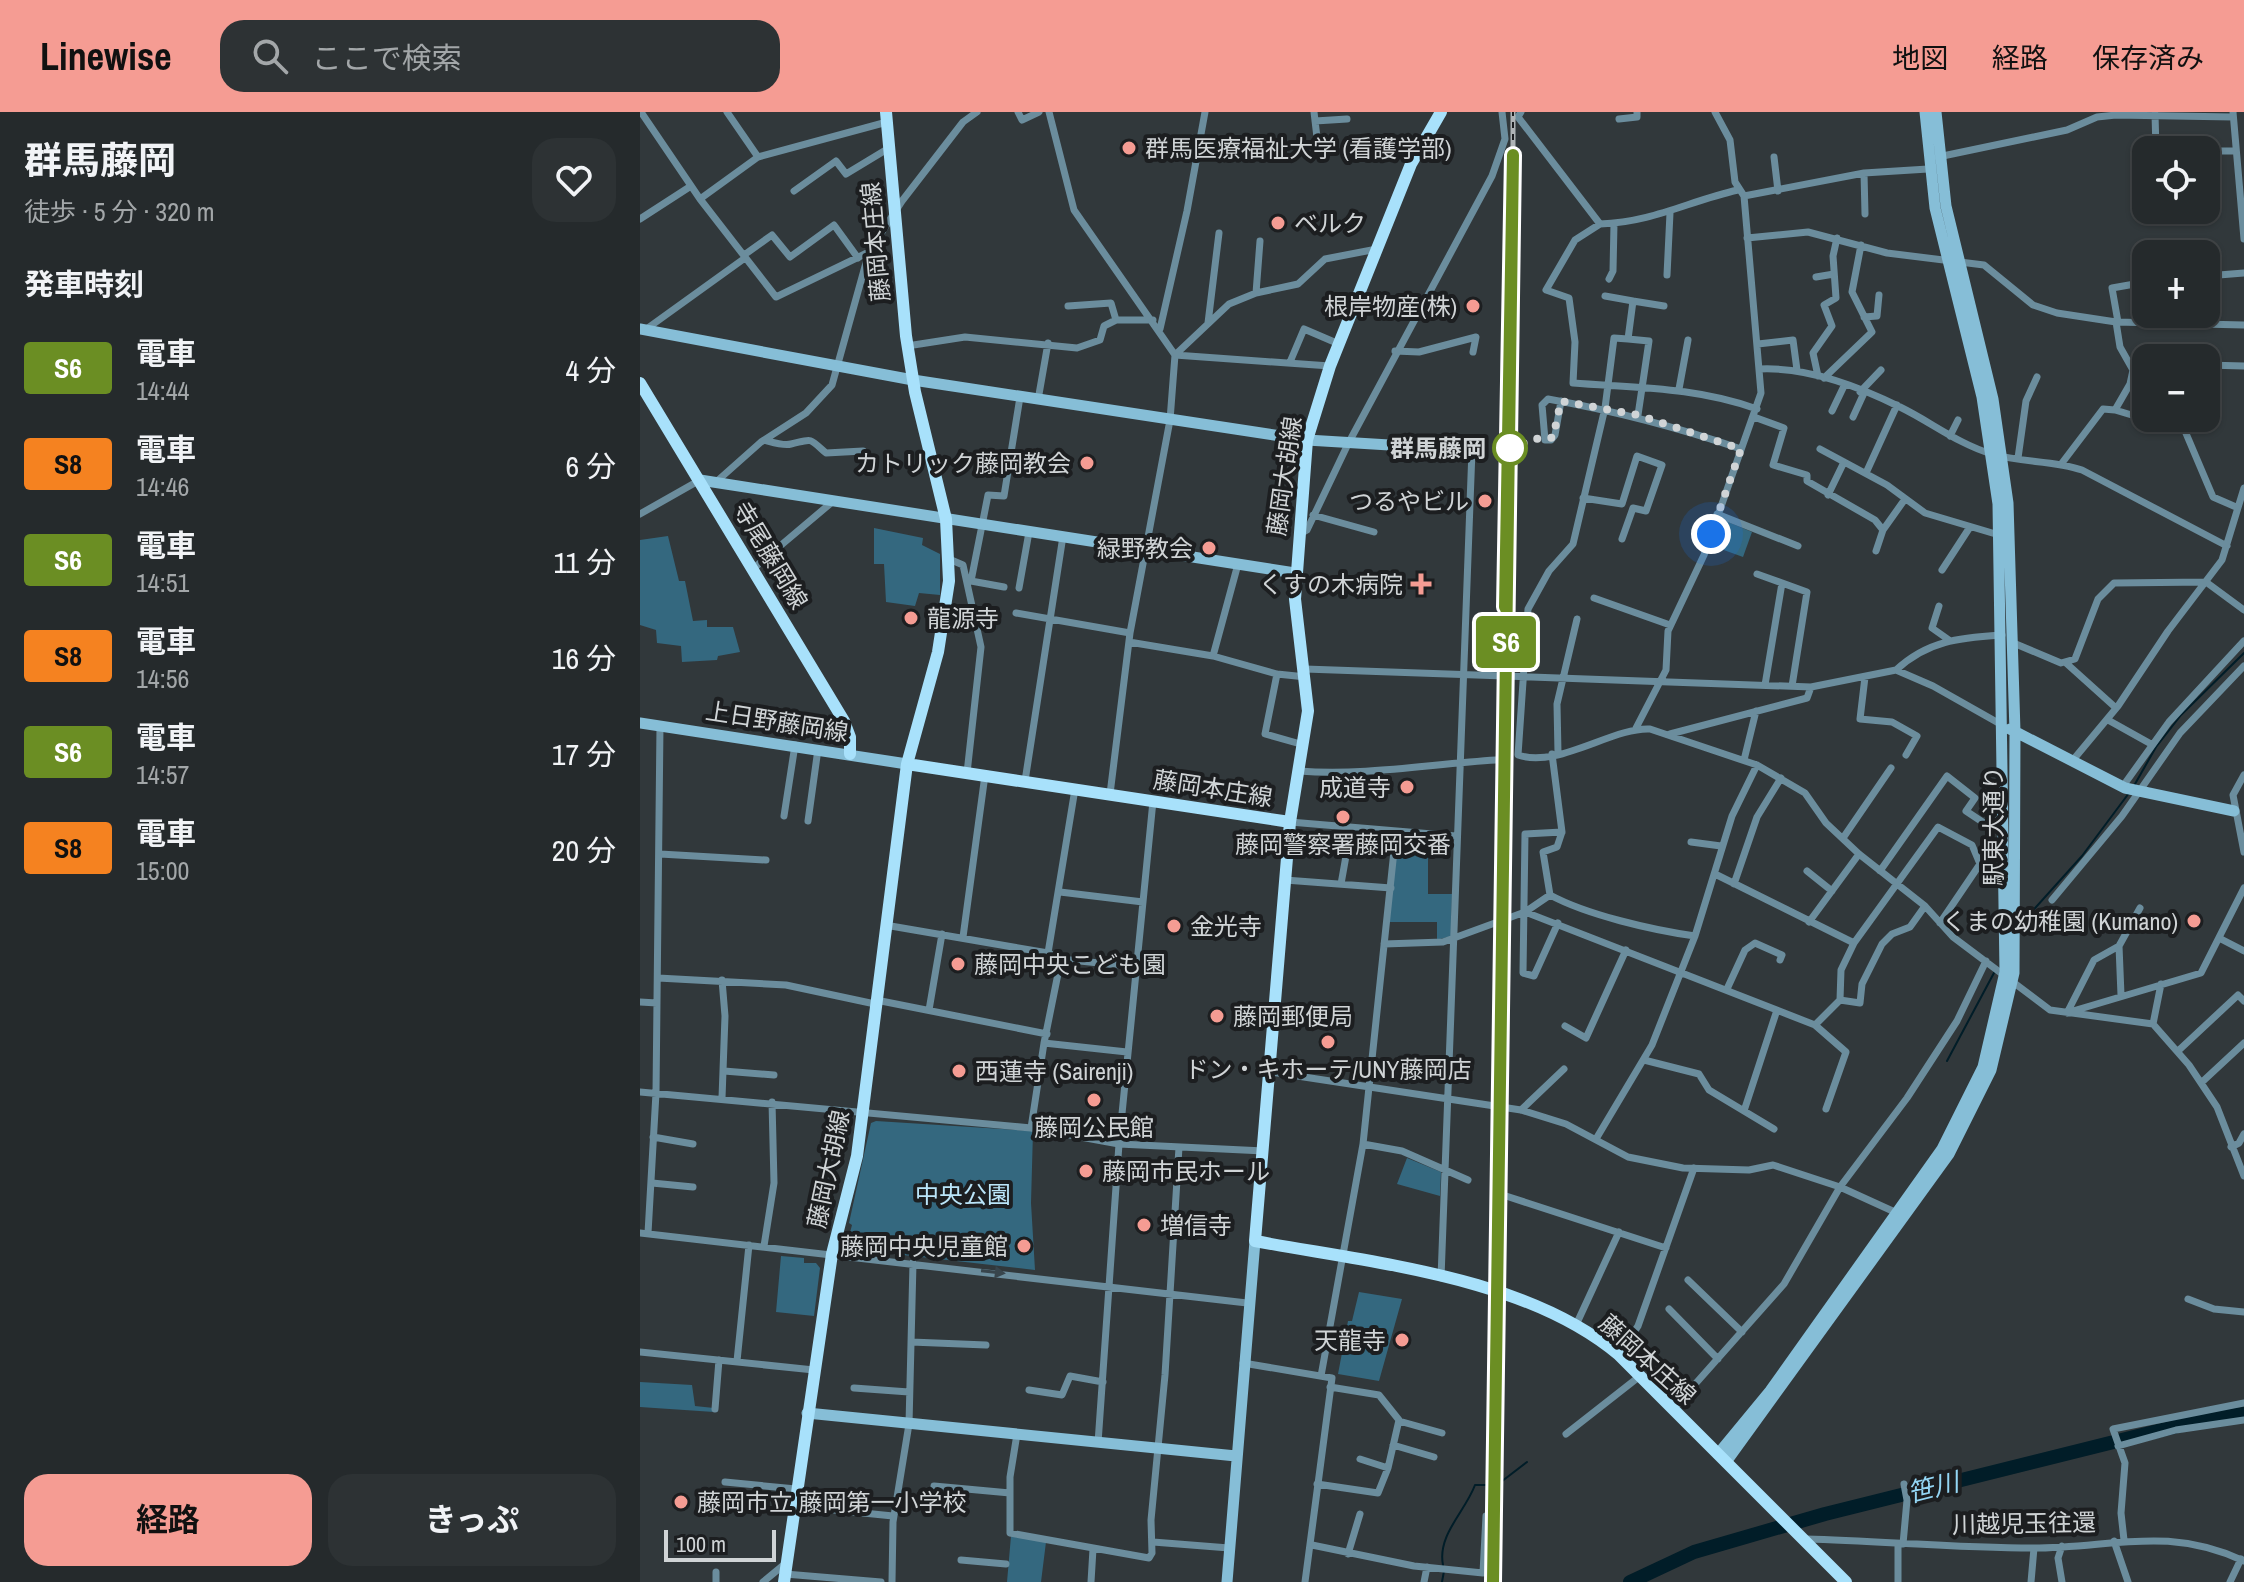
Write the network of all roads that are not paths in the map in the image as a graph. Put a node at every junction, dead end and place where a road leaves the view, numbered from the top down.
1 (641, 112) edge
2 (727, 112) edge
3 (977, 112) edge
4 (1018, 112) edge
5 (1039, 112) edge
6 (1049, 112) edge
7 (1205, 112) edge
8 (1441, 112) edge
9 (1637, 112) edge
10 (1715, 112) edge
11 (1925, 112) edge
12 (1936, 112) edge
13 (1504, 114) edge
14 (1520, 114) edge
15 (2155, 114) junction
16 (2191, 114) edge
17 (2233, 115) edge
18 (1315, 116) edge
19 (886, 117) edge
20 (1347, 119) dead end
21 (1619, 119) dead end
22 (2156, 136) edge
23 (1318, 146) dead end
24 (889, 148) junction
25 (2220, 151) edge
26 (2236, 151) junction
27 (758, 157) junction
28 (1774, 157) dead end
29 (1938, 157) junction
30 (1928, 169) junction
31 (1864, 173) junction
32 (691, 186) junction
33 (794, 191) dead end
34 (1778, 191) junction
35 (1741, 193) junction
36 (700, 199) junction
37 (1670, 213) junction
38 (895, 214) junction
39 (1865, 214) dead end
40 (640, 219) edge
41 (1600, 224) junction
42 (1614, 224) junction
43 (1219, 233) dead end
44 (1747, 238) junction
45 (1837, 238) junction
46 (2244, 239) edge
47 (1260, 241) dead end
48 (1861, 245) junction
49 (1377, 249) junction
50 (869, 252) junction
51 (744, 257) junction
52 (858, 258) junction
53 (1954, 261) junction
54 (2244, 273) edge
55 (1834, 274) junction
56 (1667, 275) dead end
57 (2220, 275) edge
58 (1816, 277) dead end
59 (1609, 279) dead end
60 (2132, 284) edge
61 (1256, 293) junction
62 (1879, 295) dead end
63 (1605, 296) dead end
64 (1633, 301) junction
65 (1068, 306) dead end
66 (1664, 306) dead end
67 (1864, 317) junction
68 (1116, 320) junction
69 (1153, 320) junction
70 (2117, 322) junction
71 (1208, 323) junction
72 (2244, 325) edge
73 (1160, 329) junction
74 (642, 330) edge
75 (1628, 339) junction
76 (1688, 340) dead end
77 (1048, 343) junction
78 (1339, 344) junction
79 (1758, 344) junction
80 (907, 346) junction
81 (1394, 351) junction
82 (1473, 352) dead end
83 (1175, 355) junction
84 (1290, 362) junction
85 (2220, 365) edge
86 (838, 366) junction
87 (1330, 366) junction
88 (2244, 366) edge
89 (2132, 368) edge
90 (1760, 369) junction
91 (1797, 370) junction
92 (1881, 370) dead end
93 (2132, 375) edge
94 (1821, 377) junction
95 (2037, 377) dead end
96 (913, 380) junction
97 (640, 383) edge
98 (1608, 386) junction
99 (1844, 386) junction
100 (1643, 387) junction
101 (1679, 389) junction
102 (1862, 392) junction
103 (1020, 397) junction
104 (1038, 400) junction
105 (1561, 401) junction
106 (1897, 405) junction
107 (1605, 408) junction
108 (2115, 410) junction
109 (1832, 411) dead end
110 (1756, 413) junction
111 (1638, 415) junction
112 (1853, 417) dead end
113 (1170, 420) junction
114 (1958, 420) dead end
115 (1950, 436) junction
116 (764, 440) junction
117 (1307, 440) junction
118 (1348, 444) junction
119 (1741, 449) junction
120 (1820, 449) dead end
121 (1472, 450) joint
122 (863, 451) dead end
123 (1997, 455) junction
124 (2018, 458) junction
125 (1844, 462) junction
126 (2062, 463) junction
127 (1866, 473) junction
128 (700, 480) junction
129 (714, 484) junction
130 (2244, 488) edge
131 (1828, 495) junction
132 (1583, 498) junction
133 (1905, 499) junction
134 (831, 503) junction
135 (1622, 504) junction
136 (2236, 507) junction
137 (1633, 508) junction
138 (640, 514) edge
139 (1717, 514) junction
140 (1313, 515) junction
141 (946, 519) junction
142 (983, 525) junction
143 (1970, 527) junction
144 (1883, 530) junction
145 (1029, 532) junction
146 (1374, 532) dead end
147 (1298, 535) junction
148 (1999, 535) junction
149 (1063, 536) junction
150 (1622, 539) dead end
151 (1798, 546) dead end
152 (2227, 546) junction
153 (1147, 550) junction
154 (1876, 551) dead end
155 (949, 559) junction
156 (1238, 564) junction
157 (754, 568) junction
158 (1942, 570) dead end
159 (1295, 573) junction
160 (1757, 574) dead end
161 (969, 581) junction
162 (2206, 582) junction
163 (1782, 583) junction
164 (1004, 587) dead end
165 (1019, 588) dead end
166 (1594, 598) dead end
167 (1939, 606) dead end
168 (2244, 610) edge
169 (1016, 613) dead end
170 (1051, 619) junction
171 (1577, 619) dead end
172 (1670, 625) junction
173 (1130, 637) junction
174 (2005, 639) junction
175 (1949, 640) junction
176 (2244, 641) edge
177 (1213, 656) junction
178 (2066, 663) junction
179 (2244, 666) edge
180 (1896, 670) junction
181 (1463, 672) junction
182 (1306, 673) junction
183 (1277, 674) junction
184 (1521, 675) junction
185 (1564, 675) junction
186 (1865, 677) junction
187 (1660, 681) junction
188 (1765, 685) junction
189 (1792, 686) junction
190 (1811, 687) junction
191 (2116, 708) junction
192 (1756, 711) junction
193 (2108, 720) junction
194 (640, 723) edge
195 (2002, 725) junction
196 (660, 726) junction
197 (1636, 728) junction
198 (2015, 732) junction
199 (1668, 735) junction
200 (2151, 744) junction
201 (795, 745) junction
202 (1304, 745) junction
203 (818, 749) junction
204 (850, 754) junction
205 (1555, 754) junction
206 (1906, 755) dead end
207 (1496, 760) dead end
208 (1744, 760) junction
209 (2073, 760) junction
210 (1460, 762) junction
211 (907, 764) junction
212 (1757, 765) junction
213 (1891, 768) dead end
214 (1299, 771) junction
215 (967, 773) junction
216 (985, 775) junction
217 (2244, 775) edge
218 (1781, 778) junction
219 (1025, 781) junction
220 (2128, 788) junction
221 (1075, 789) junction
222 (1110, 794) junction
223 (1153, 801) junction
224 (2239, 812) edge
225 (2005, 814) junction
226 (784, 816) dead end
227 (808, 821) dead end
228 (1290, 822) junction
229 (1351, 828) junction
230 (1396, 832) junction
231 (1562, 832) junction
232 (1456, 836) junction
233 (1843, 838) junction
234 (1691, 842) dead end
235 (1721, 846) junction
236 (2244, 852) edge
237 (660, 854) junction
238 (1859, 854) junction
239 (766, 860) dead end
240 (1807, 871) dead end
241 (1880, 871) junction
242 (1715, 874) junction
243 (1285, 880) junction
244 (1341, 884) junction
245 (1734, 884) junction
246 (1896, 884) junction
247 (1391, 888) junction
248 (2244, 888) edge
249 (1832, 891) junction
250 (1060, 892) junction
251 (1550, 895) junction
252 (2052, 900) dead end
253 (1143, 902) junction
254 (1925, 906) junction
255 (2140, 908) dead end
256 (1525, 912) junction
257 (1809, 922) junction
258 (1558, 923) junction
259 (1940, 923) junction
260 (885, 925) junction
261 (942, 934) junction
262 (1695, 936) junction
263 (963, 937) junction
264 (1454, 938) junction
265 (2219, 938) junction
266 (1854, 943) junction
267 (1384, 944) junction
268 (2119, 946) junction
269 (1626, 950) junction
270 (2244, 951) edge
271 (1048, 953) junction
272 (1061, 959) junction
273 (1780, 960) dead end
274 (1986, 961) junction
275 (1137, 967) junction
276 (1682, 971) junction
277 (658, 978) junction
278 (722, 980) junction
279 (2007, 981) junction
280 (2161, 984) junction
281 (1727, 989) junction
282 (2121, 995) junction
283 (1840, 1000) junction
284 (2244, 1001) edge
285 (640, 1002) edge
286 (875, 1002) junction
287 (657, 1003) junction
288 (929, 1010) junction
289 (1777, 1010) junction
290 (2067, 1013) junction
291 (2153, 1024) junction
292 (1815, 1025) junction
293 (1565, 1026) dead end
294 (1047, 1034) junction
295 (1044, 1043) junction
296 (2244, 1043) edge
297 (2178, 1051) junction
298 (1127, 1052) junction
299 (1644, 1060) junction
300 (1564, 1069) dead end
301 (724, 1071) junction
302 (1271, 1072) junction
303 (774, 1075) dead end
304 (2201, 1083) junction
305 (1368, 1086) junction
306 (640, 1092) edge
307 (656, 1093) junction
308 (1446, 1097) junction
309 (722, 1098) junction
310 (772, 1102) junction
311 (1826, 1109) dead end
312 (1521, 1110) junction
313 (1744, 1111) junction
314 (863, 1113) junction
315 (1031, 1128) junction
316 (1774, 1129) dead end
317 (2244, 1134) edge
318 (653, 1137) junction
319 (1596, 1139) junction
320 (693, 1144) dead end
321 (1119, 1144) junction
322 (1363, 1144) junction
323 (2242, 1144) edge
324 (1179, 1147) junction
325 (2231, 1147) junction
326 (1264, 1151) junction
327 (1694, 1168) junction
328 (1444, 1170) junction
329 (2244, 1176) edge
330 (1468, 1180) dead end
331 (652, 1183) junction
332 (693, 1187) dead end
333 (1840, 1187) junction
334 (640, 1192) edge
335 (651, 1194) junction
336 (1506, 1196) dead end
337 (1897, 1213) junction
338 (1619, 1232) junction
339 (644, 1233) edge
340 (1255, 1241) junction
341 (749, 1245) junction
342 (764, 1246) junction
343 (1666, 1248) junction
344 (832, 1254) junction
345 (1344, 1258) junction
346 (913, 1263) junction
347 (1441, 1278) junction
348 (1688, 1280) dead end
349 (1110, 1286) junction
350 (1168, 1293) junction
351 (2188, 1299) dead end
352 (1247, 1303) junction
353 (1669, 1309) dead end
354 (2244, 1312) edge
355 (1576, 1325) junction
356 (1742, 1332) junction
357 (911, 1342) junction
358 (986, 1345) dead end
359 (640, 1352) edge
360 (1619, 1355) junction
361 (1718, 1359) junction
362 (719, 1360) junction
363 (737, 1361) junction
364 (1243, 1363) junction
365 (814, 1370) junction
366 (1321, 1376) junction
367 (1640, 1376) junction
368 (1103, 1382) junction
369 (1330, 1387) junction
370 (854, 1388) dead end
371 (1029, 1390) dead end
372 (909, 1392) junction
373 (2244, 1403) edge
374 (715, 1409) dead end
375 (1673, 1409) junction
376 (807, 1413) junction
377 (2244, 1420) edge
378 (1399, 1421) junction
379 (909, 1424) junction
380 (1442, 1433) dead end
381 (1017, 1434) junction
382 (1566, 1434) dead end
383 (1098, 1443) junction
384 (1393, 1445) junction
385 (2118, 1446) junction
386 (1157, 1448) junction
387 (1236, 1456) junction
388 (1434, 1457) dead end
389 (1722, 1458) junction
390 (1360, 1459) dead end
391 (1388, 1468) junction
392 (725, 1482) dead end
393 (1317, 1484) junction
394 (1904, 1484) dead end
395 (934, 1486) dead end
396 (796, 1489) junction
397 (1010, 1493) junction
398 (794, 1506) junction
399 (1360, 1514) dead end
400 (893, 1516) junction
401 (1486, 1516) dead end
402 (1798, 1535) junction
403 (2124, 1540) junction
404 (2114, 1541) junction
405 (1153, 1542) junction
406 (1900, 1544) junction
407 (1312, 1545) junction
408 (2062, 1546) junction
409 (1229, 1548) junction
410 (2034, 1548) junction
411 (1093, 1549) junction
412 (1348, 1554) junction
413 (961, 1560) dead end
414 (2242, 1560) edge
415 (1006, 1564) dead end
416 (1427, 1567) junction
417 (716, 1572) dead end
418 (785, 1573) edge
419 (716, 1582) edge
420 (763, 1582) edge
421 (881, 1582) edge
422 (892, 1582) edge
423 (1091, 1582) edge
424 (1227, 1582) edge
425 (1305, 1582) edge
426 (1424, 1582) edge
427 (1846, 1582) edge
428 (1898, 1582) edge
429 (2031, 1582) edge
430 (2062, 1582) edge
431 (2128, 1582) edge
432 (2230, 1582) edge

1 - 32 street
2 - 27 street
3 - 38 street
4 - 5 street
6 - 69 street
7 - 73 street
8 - 49 main road, 藤岡大胡線
9 - 21 street
10 - 35 street
11 - 30 street, 駅東大通り
12 - 29 street, 駅東大通り
13 - 14 street
13 - 81 street
14 - 41 street
15 - 16 street
15 - 22 street
15 - 29 street
16 - 17 street
17 - 26 street
18 - 20 street
18 - 23 street
19 - 24 main road, 藤岡本庄線
19 - 27 street
24 - 33 street
24 - 38 main road, 藤岡本庄線
25 - 26 street
26 - 46 street
27 - 36 street
28 - 34 street
29 - 53 street, 駅東大通り
30 - 31 street
30 - 53 street, 駅東大通り
31 - 34 street
31 - 39 street
32 - 36 street
32 - 40 street
34 - 35 street
35 - 37 street
35 - 44 street
36 - 51 street
37 - 42 street
37 - 56 street
38 - 50 street
38 - 80 main road, 藤岡本庄線
41 - 42 street
41 - 98 street
42 - 59 street
43 - 71 street
44 - 45 street
44 - 79 street
45 - 48 street
45 - 55 street
47 - 61 street
48 - 53 street
48 - 67 street
49 - 61 street
49 - 78 main road, 藤岡大胡線
50 - 52 street
50 - 86 street
51 - 52 street
51 - 52 street
51 - 74 street
53 - 70 street
53 - 123 street, 駅東大通り
54 - 57 street
55 - 58 street
55 - 94 street
60 - 70 street
61 - 71 street
62 - 67 street
63 - 64 street
64 - 66 street
64 - 75 street
65 - 68 street
67 - 94 street
68 - 69 street
68 - 77 street
69 - 73 street
70 - 72 street
70 - 89 street
71 - 83 street
73 - 83 street
74 - 86 street
75 - 98 street
75 - 100 street
76 - 101 street
77 - 80 street
77 - 104 street
78 - 84 street
78 - 87 main road, 藤岡大胡線
79 - 90 street
79 - 91 street
80 - 96 main road, 藤岡本庄線
81 - 82 street
81 - 118 street
83 - 84 street
83 - 113 street
84 - 87 street
85 - 88 street
86 - 96 street
86 - 116 street
87 - 117 main road, 藤岡大胡線
90 - 91 street
90 - 110 street
91 - 94 street
92 - 102 street
93 - 108 street
94 - 99 street
95 - 124 street
96 - 103 street
96 - 141 main road, 藤岡本庄線
97 - 128 main road, 寺尾藤岡線
98 - 100 street
98 - 107 street
99 - 102 street
99 - 109 street
100 - 101 street
100 - 111 street
101 - 110 street
102 - 106 street
102 - 112 street
103 - 104 street
103 - 142 street
104 - 113 street
105 - 105 street
105 - 107 street
106 - 115 street
106 - 127 street
107 - 111 street
107 - 132 street
108 - 126 street
108 - 136 street
110 - 119 street
110 - 131 street
111 - 119 street
113 - 117 street
113 - 153 street
114 - 115 street
115 - 123 street
116 - 122 street
116 - 129 street
117 - 118 street
117 - 147 main road, 藤岡大胡線
118 - 121 street
118 - 140 street
119 - 139 street
120 - 125 street
121 - 181 street
123 - 124 street
123 - 148 street, 駅東大通り
123 - 174 street, 駅東大通り
124 - 126 street
125 - 127 street
125 - 131 street
126 - 152 street
127 - 133 street
128 - 129 street
128 - 138 street
128 - 157 main road, 寺尾藤岡線
129 - 134 street
130 - 136 street
131 - 144 street
132 - 135 street
132 - 184 street
133 - 143 street
133 - 144 street
134 - 141 street
134 - 157 street
135 - 137 street
135 - 137 street
136 - 152 street
137 - 150 street
139 - 151 street
139 - 172 street
140 - 146 street
140 - 147 street
141 - 142 street
141 - 155 main road, 藤岡本庄線
142 - 145 street
142 - 161 street
143 - 148 street
143 - 158 street
144 - 154 street
145 - 149 street
145 - 165 street
147 - 159 main road, 藤岡大胡線
148 - 174 street, 駅東大通り
149 - 153 street
149 - 170 street
152 - 162 street
153 - 156 street
153 - 173 street
155 - 161 street
155 - 211 main road, 藤岡本庄線
156 - 159 street
156 - 177 street
157 - 204 main road, 寺尾藤岡線
159 - 182 main road, 藤岡大胡線
160 - 163 street
161 - 164 street
161 - 215 street
162 - 168 street
162 - 178 street
162 - 191 street
163 - 188 street
163 - 189 street
166 - 172 street
167 - 175 street
169 - 170 street
170 - 173 street
170 - 219 street
171 - 185 street
172 - 187 street
173 - 177 street
173 - 222 street
174 - 175 street
174 - 178 street
174 - 195 street, 駅東大通り
174 - 198 street, 駅東大通り
175 - 180 street
176 - 200 street
177 - 183 street
178 - 191 street
179 - 220 street
180 - 186 street
180 - 195 street
181 - 182 street
181 - 184 street
181 - 210 street
182 - 183 street
182 - 202 main road, 藤岡大胡線
183 - 202 street
184 - 185 street
184 - 205 street
185 - 187 street
185 - 205 street
186 - 190 street
186 - 206 street
187 - 188 street
187 - 197 street
188 - 189 street
189 - 190 street
190 - 192 street
191 - 193 street
192 - 199 street
192 - 208 street
193 - 200 street
193 - 209 street
194 - 196 street, 上日野藤岡線
195 - 198 street
195 - 225 street, 駅東大通り
196 - 201 street, 上日野藤岡線
196 - 237 street
197 - 199 street
197 - 205 street
198 - 209 street
198 - 279 street, 駅東大通り
199 - 208 street
200 - 220 street
201 - 203 street, 上日野藤岡線
201 - 226 street
202 - 214 main road, 藤岡大胡線
203 - 204 street, 上日野藤岡線
203 - 227 street
204 - 211 street, 上日野藤岡線
205 - 231 street
207 - 210 street
208 - 212 street
209 - 220 street
210 - 214 street
210 - 232 street
211 - 215 main road, 藤岡本庄線
211 - 260 main road, 藤岡大胡線
212 - 218 street
212 - 235 street
213 - 233 street
214 - 228 main road, 藤岡大胡線
215 - 216 main road, 藤岡本庄線
216 - 219 main road, 藤岡本庄線
216 - 263 street
217 - 224 street
218 - 233 street
218 - 245 street
219 - 221 main road, 藤岡本庄線
220 - 224 street
220 - 252 street
221 - 222 main road, 藤岡本庄線
221 - 250 street
222 - 223 main road, 藤岡本庄線
223 - 228 main road, 藤岡本庄線
223 - 253 street
224 - 236 street
225 - 241 street
225 - 279 street, 駅東大通り
228 - 229 street
228 - 243 main road, 藤岡本庄線
229 - 230 street
229 - 244 street
230 - 232 street
230 - 247 street
231 - 251 street
231 - 256 street
232 - 264 street
233 - 238 street
234 - 235 street
235 - 242 street
237 - 239 street
237 - 277 street
238 - 241 street
238 - 249 street
240 - 249 street
241 - 246 street
242 - 245 street
242 - 262 street
243 - 244 street
243 - 302 main road, 藤岡本庄線
244 - 247 street
245 - 257 street
246 - 254 street
246 - 259 street
246 - 266 street
247 - 267 street
248 - 265 street
249 - 257 street
250 - 253 street
250 - 271 street
251 - 256 street
251 - 262 street
253 - 275 street
254 - 259 street
254 - 283 street
255 - 268 street
256 - 258 street
256 - 258 street
256 - 264 street
257 - 266 street
258 - 269 street
259 - 274 street
260 - 261 street
260 - 286 main road, 藤岡大胡線
261 - 263 street
261 - 288 street
262 - 276 street
263 - 271 street
264 - 267 street
264 - 308 street
265 - 270 street
265 - 280 street
266 - 283 street
267 - 305 street
268 - 282 street
268 - 290 street
269 - 276 street
269 - 293 street
271 - 272 street
272 - 275 street
272 - 294 street
273 - 281 street
274 - 279 street
274 - 333 street
275 - 298 street
276 - 281 street
276 - 299 street
277 - 278 street
277 - 287 street
278 - 286 street
278 - 301 street
279 - 290 street
279 - 337 street, 駅東大通り
279 - 389 street, 駅東大通り
280 - 282 street
280 - 291 street
281 - 289 street
282 - 290 street
283 - 292 street
284 - 297 street
285 - 287 street
286 - 288 street
286 - 314 main road, 藤岡大胡線
287 - 307 street
288 - 294 street
289 - 292 street
289 - 313 street
290 - 291 street
291 - 297 street
292 - 311 street
294 - 295 street
295 - 298 street
295 - 315 street
296 - 304 street
297 - 304 street
298 - 321 street
299 - 313 street
299 - 319 street
300 - 312 street
301 - 303 street
301 - 309 street
302 - 305 street
302 - 326 main road, 藤岡本庄線
304 - 325 street
305 - 308 street
305 - 322 street
306 - 307 street
307 - 309 street
307 - 318 street
308 - 312 street
308 - 328 street
309 - 310 street
310 - 314 street
310 - 342 street
312 - 319 street
313 - 316 street
314 - 315 street
314 - 344 main road, 藤岡大胡線
315 - 321 street
317 - 323 street
318 - 320 street
318 - 331 street
319 - 327 street
321 - 324 street
321 - 349 street
322 - 328 street
322 - 345 street
323 - 325 street
324 - 326 street
324 - 350 street
325 - 329 street
326 - 340 main road, 藤岡本庄線
327 - 333 street
327 - 343 street
328 - 330 street
328 - 347 street
331 - 332 street
331 - 335 street
333 - 337 street
333 - 356 street
334 - 335 street
335 - 339 street
336 - 338 street
337 - 389 street, 駅東大通り
338 - 343 street
338 - 355 street
339 - 341 street
340 - 345 main road, 藤岡本庄線
340 - 352 street
341 - 342 street
341 - 363 street
342 - 344 street
343 - 360 street
344 - 346 street
344 - 365 main road, 藤岡大胡線
345 - 347 main road, 藤岡本庄線
345 - 366 street
346 -> 349 street
346 - 357 street
347 - 355 main road, 藤岡本庄線
348 - 356 street
349 - 350 street
349 - 368 street
350 - 352 street
350 - 386 street
351 - 354 street
352 - 364 street
353 - 361 street
355 - 360 main road, 藤岡本庄線
356 - 361 street
357 - 358 street
357 - 372 street
359 - 362 street
360 - 367 main road, 藤岡本庄線
361 - 375 street
362 - 363 street
362 - 374 street
363 - 365 street
364 - 366 street
364 - 387 street
365 - 376 main road, 藤岡大胡線
366 - 369 street
367 - 375 main road, 藤岡本庄線
367 - 382 street
368 - 371 street
368 - 383 street
369 - 378 street
369 - 393 street
370 - 372 street
372 - 379 street
373 - 385 street
375 - 389 main road, 藤岡本庄線
376 - 379 street
376 - 396 main road, 藤岡大胡線
377 - 385 street
378 - 380 street
378 - 384 street
379 - 381 street
379 - 400 street
381 - 383 street
381 - 397 street
383 - 386 street
384 - 388 street
384 - 391 street
385 - 403 street
386 - 387 street
386 - 405 street
387 - 409 street
389 - 402 main road, 藤岡本庄線
390 - 391 street
391 - 393 street
392 - 396 street
393 - 407 street
394 - 406 street
395 - 397 street
396 - 398 main road, 藤岡大胡線
397 - 411 street
398 - 400 street
398 - 418 main road, 藤岡大胡線
399 - 412 street
400 - 422 street
401 - 416 street
402 - 406 street, 川越児玉往還
402 - 427 main road, 藤岡本庄線
403 - 404 street, 川越児玉往還
403 - 414 street, 川越児玉往還
404 - 408 street, 川越児玉往還
404 - 431 street
405 - 409 street
405 - 411 street
406 - 410 street, 川越児玉往還
406 - 428 street
407 - 412 street
407 - 425 street
408 - 410 street, 川越児玉往還
408 - 430 street
409 - 424 street
410 - 429 street
411 - 423 street
412 - 416 street
413 - 415 street
414 - 432 street
416 - 426 street
417 - 419 street
418 - 420 street
418 - 421 street

